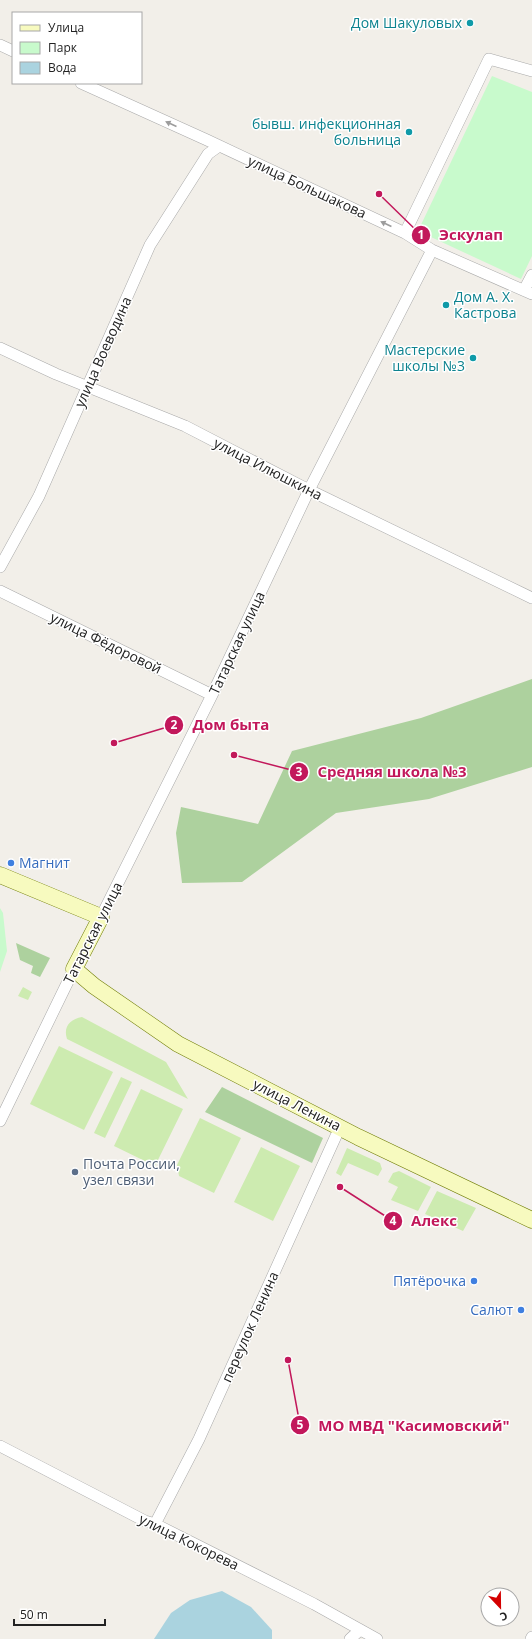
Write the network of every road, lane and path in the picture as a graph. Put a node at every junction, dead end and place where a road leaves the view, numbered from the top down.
1 (0, 45) edge
2 (12, 51) edge
3 (532, 70) edge
4 (83, 84) edge
5 (219, 146) junction
6 (405, 233) junction
7 (432, 250) junction
8 (532, 274) edge
9 (528, 292) edge
10 (0, 348) edge
11 (87, 386) junction
12 (309, 490) junction
13 (0, 567) edge
14 (0, 591) edge
15 (532, 598) edge
16 (212, 695) junction
17 (0, 875) edge
18 (101, 918) junction
19 (74, 969) junction
20 (0, 1121) edge
21 (340, 1127) junction
22 (532, 1220) edge
23 (0, 1446) edge
24 (155, 1524) junction
25 (360, 1630) junction
26 (350, 1639) edge
27 (377, 1639) edge

1 - 2 street
3 - 6 street
5 -> 4 street, улица Большакова
6 -> 5 street, улица Большакова
5 - 11 street, улица Воеводина
6 - 7 street, улица Большакова
7 - 9 street, улица Большакова
7 - 12 street, Татарская улица
8 - 9 street
10 - 11 street, улица Илюшкина
11 - 12 street, улица Илюшкина
11 - 13 street, улица Воеводина
12 - 15 street, улица Илюшкина
12 - 16 street, Татарская улица
14 - 16 street, улица Фёдоровой
16 - 18 street, Татарская улица
17 - 18 street
18 - 19 street, Татарская улица
19 - 20 street, Татарская улица
19 - 21 street, улица Ленина
21 - 22 street, улица Ленина
21 - 24 street, переулок Ленина
23 - 24 street, улица Кокорева
24 - 25 street, улица Кокорева
25 - 26 street
25 - 27 street, улица Кокорева

